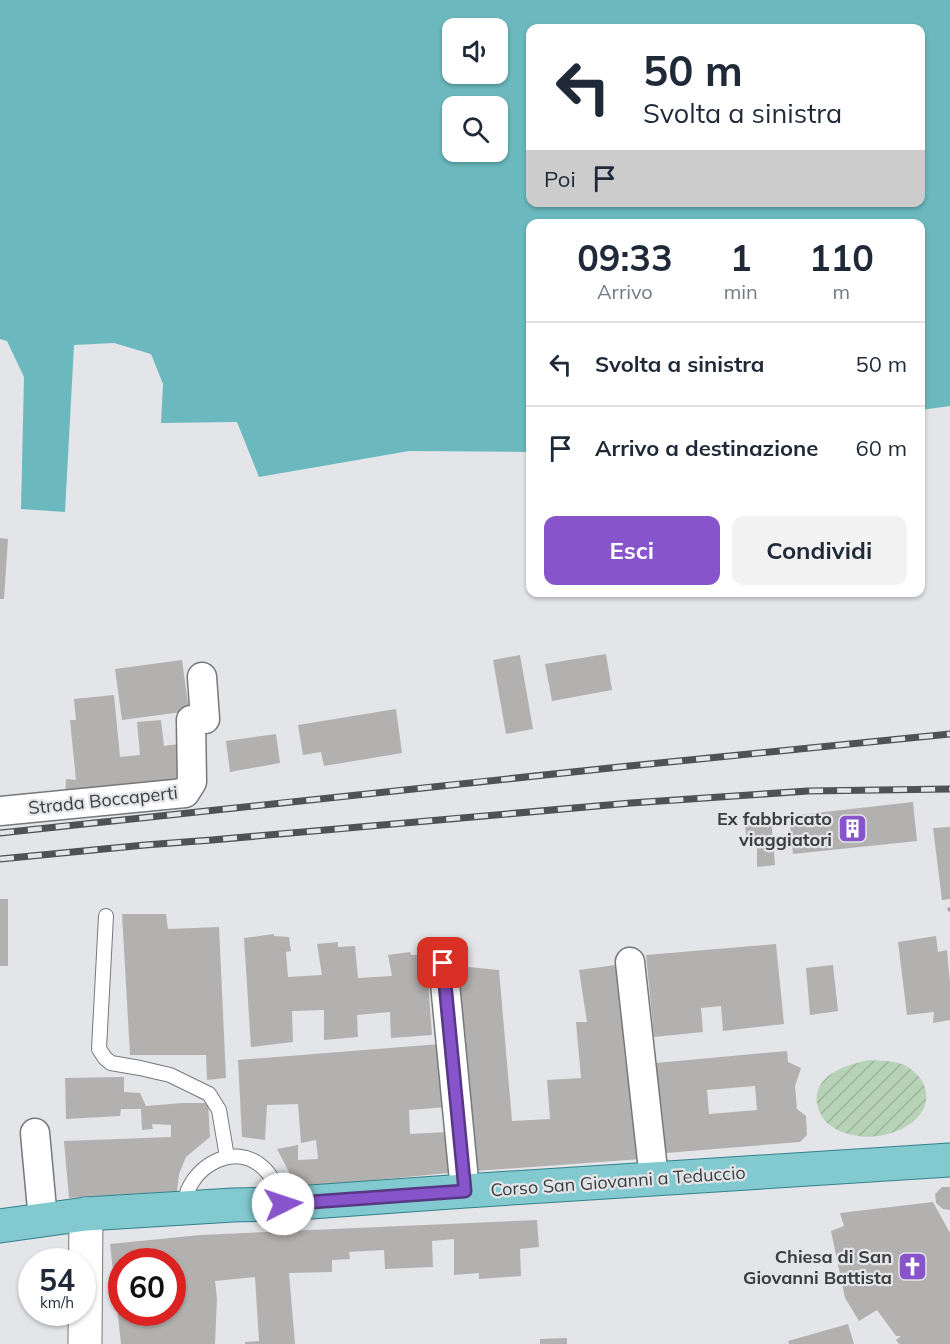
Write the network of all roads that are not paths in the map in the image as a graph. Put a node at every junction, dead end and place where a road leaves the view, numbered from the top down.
1 (202, 677) dead end
2 (0, 812) edge
3 (106, 916) dead end
4 (630, 962) dead end
5 (443, 963) dead end
6 (35, 1133) dead end
7 (227, 1157) junction
8 (950, 1160) edge
9 (654, 1179) junction
10 (465, 1191) junction
11 (283, 1204) junction
12 (184, 1208) junction
13 (86, 1214) junction
14 (43, 1220) junction
15 (0, 1226) edge
16 (85, 1344) edge

1 - 2 street, Strada Boccaperti
3 - 7 lane
4 - 9 street
5 - 10 street
6 - 14 street
7 - 11 lane
7 - 12 lane
8 - 9 main road, Corso San Giovanni a Teduccio
9 - 10 main road, Corso San Giovanni a Teduccio
10 - 11 main road, Corso San Giovanni a Teduccio
11 - 12 main road, Corso San Giovanni a Teduccio
12 - 13 main road, Corso San Giovanni a Teduccio
13 - 14 main road, Corso San Giovanni a Teduccio
13 - 16 street
14 - 15 main road, Corso San Giovanni a Teduccio

